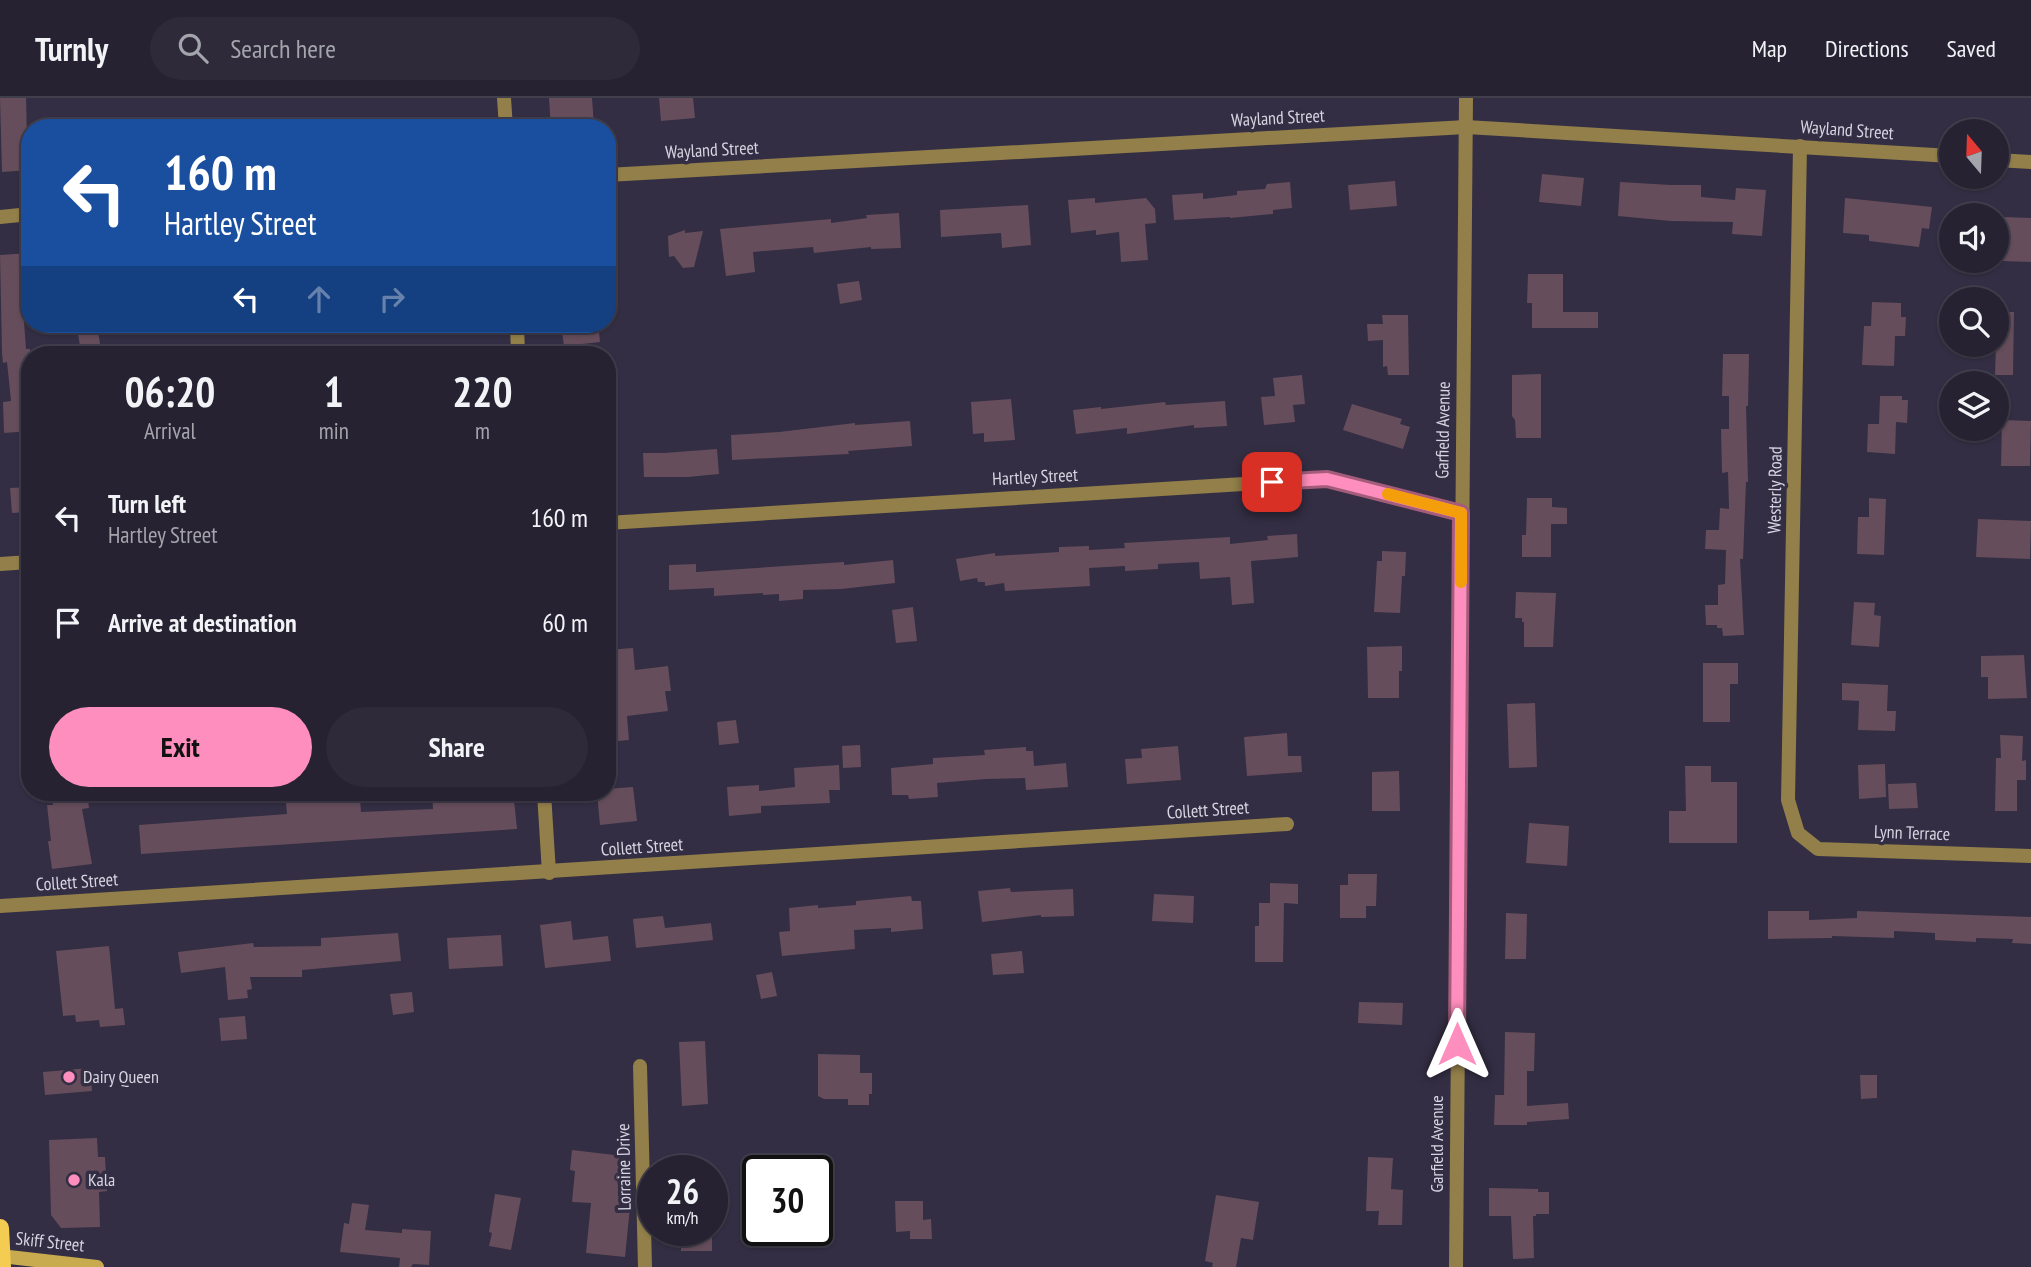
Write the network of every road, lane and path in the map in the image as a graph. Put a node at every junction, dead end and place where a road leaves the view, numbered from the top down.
1 (504, 98) edge
2 (1466, 98) edge
3 (505, 119) edge
4 (1466, 127) junction
5 (1800, 146) junction
6 (1939, 155) edge
7 (2009, 161) edge
8 (2031, 162) edge
9 (616, 174) edge
10 (21, 215) edge
11 (0, 216) edge
12 (1461, 513) junction
13 (616, 522) edge
14 (21, 563) edge
15 (0, 564) edge
16 (544, 801) edge
17 (1287, 824) dead end
18 (1798, 833) joint
19 (2031, 856) edge
20 (549, 873) junction
21 (0, 906) edge
22 (640, 1066) dead end
23 (0, 1228) edge
24 (1, 1260) edge
25 (97, 1267) edge
26 (645, 1267) edge
27 (1456, 1267) edge

1 - 3 street
2 - 4 street, Garfield Avenue
4 - 5 street, Wayland Street
4 - 9 street, Wayland Street
4 - 12 street, Garfield Avenue
5 - 6 street, Wayland Street
5 - 18 street, Westerly Road
7 - 8 street
10 - 11 street
12 - 13 street, Hartley Street
12 - 27 street, Garfield Avenue
14 - 15 street
16 - 20 street
17 - 20 street, Collett Street
18 - 19 street, Lynn Terrace
20 - 21 street, Collett Street
22 - 26 street, Lorraine Drive
23 - 24 main road
24 - 25 main road, Skiff Street

